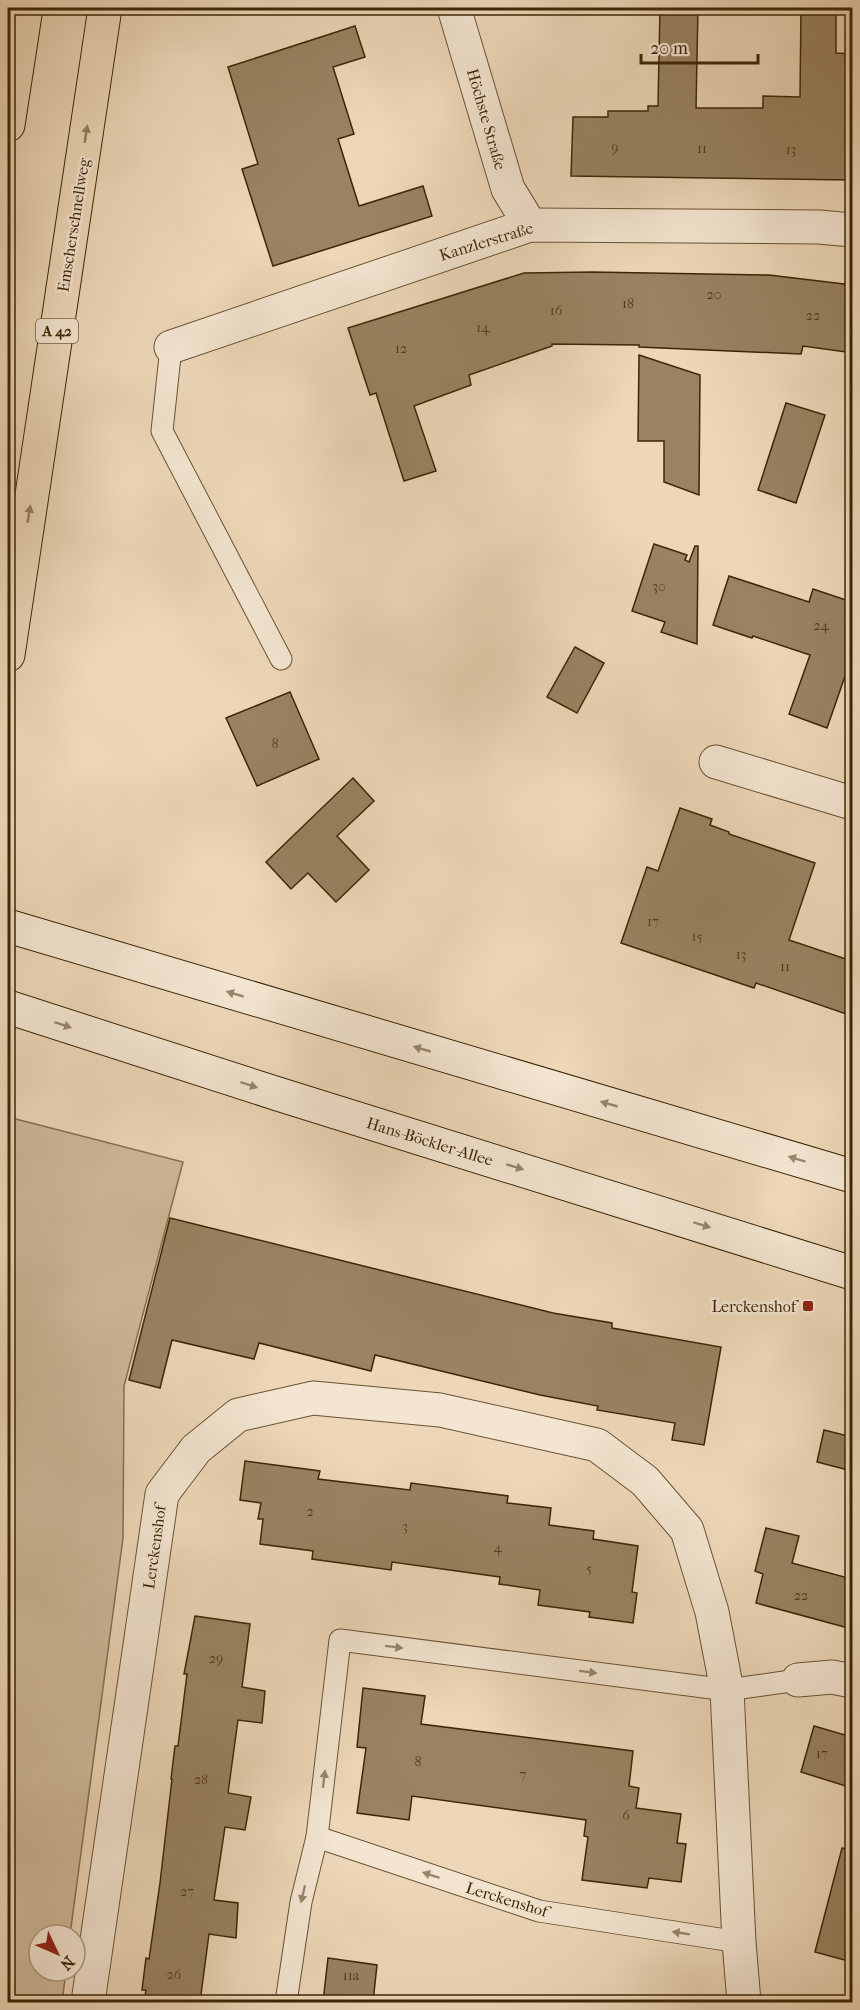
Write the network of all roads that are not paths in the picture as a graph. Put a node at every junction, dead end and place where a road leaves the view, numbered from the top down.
1 (26, 8) edge
2 (105, 8) edge
3 (454, 8) edge
4 (8, 125) edge
5 (530, 225) junction
6 (852, 230) edge
7 (171, 347) joint
8 (8, 655) edge
9 (281, 659) dead end
10 (716, 762) dead end
11 (852, 803) edge
12 (8, 926) edge
13 (8, 1007) edge
14 (852, 1176) edge
15 (852, 1272) edge
16 (798, 1680) joint
17 (852, 1681) edge
18 (727, 1690) junction
19 (317, 1837) junction
20 (739, 1942) junction
21 (88, 2002) edge
22 (286, 2002) edge
23 (744, 2002) edge

1 - 4 highway
8 -> 2 highway, Emscherschnellweg / A 42
3 - 5 street, Höchste Straße
5 - 6 street, Kanzlerstraße
5 - 7 street, Kanzlerstraße
7 - 9 lane
10 - 11 street
14 -> 12 street
13 -> 15 street, Hans-Böckler-Allee
16 - 17 street
16 - 18 lane
19 -> 18 lane
18 - 20 street, Lerckenshof
18 - 21 street, Lerckenshof
20 -> 19 lane, Lerckenshof
19 -> 22 lane
20 - 23 street, Lerckenshof

